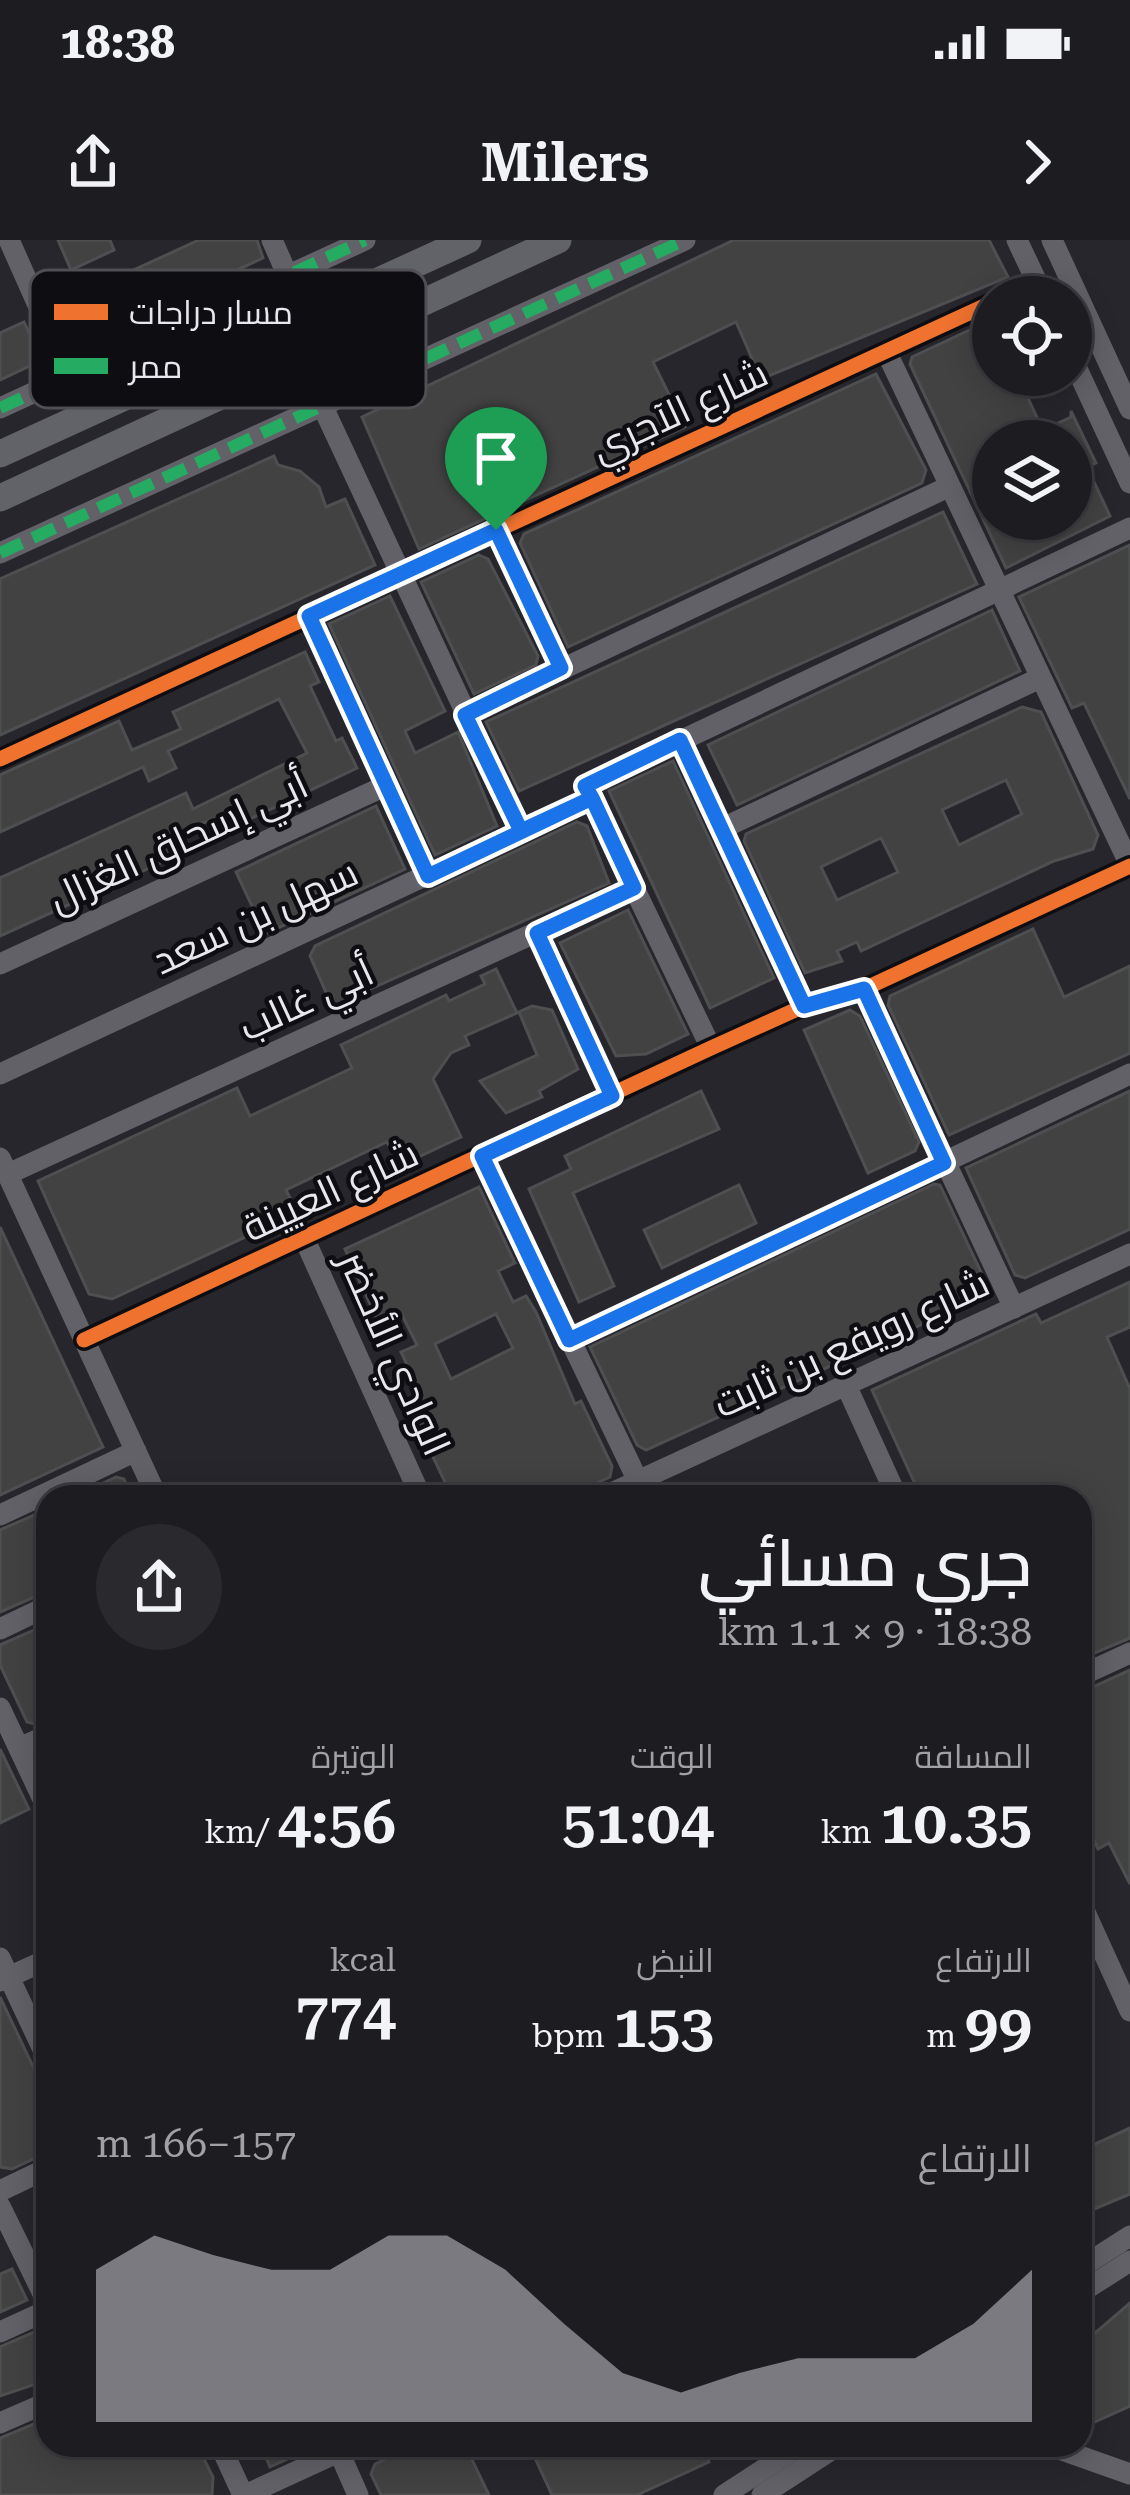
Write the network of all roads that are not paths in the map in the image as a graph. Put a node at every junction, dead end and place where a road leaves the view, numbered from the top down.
1 (9, 240) edge
2 (272, 240) edge
3 (365, 240) edge
4 (468, 240) edge
5 (558, 240) edge
6 (685, 240) edge
7 (1055, 246) edge
8 (1022, 250) edge
9 (287, 270) edge
10 (304, 270) edge
11 (403, 270) edge
12 (1069, 276) edge
13 (30, 287) edge
14 (426, 300) edge
15 (972, 312) edge
16 (1092, 326) edge
17 (886, 351) junction
18 (426, 360) edge
19 (30, 394) edge
20 (1090, 396) edge
21 (0, 407) edge
22 (84, 408) edge
23 (102, 408) edge
24 (193, 408) edge
25 (323, 408) joint
26 (1130, 409) edge
27 (87, 415) junction
28 (0, 454) edge
29 (1130, 483) edge
30 (948, 488) junction
31 (0, 498) edge
32 (1130, 528) edge
33 (496, 530) junction
34 (0, 553) edge
35 (399, 575) junction
36 (997, 592) junction
37 (309, 616) junction
38 (561, 668) junction
39 (1040, 678) junction
40 (465, 715) junction
41 (680, 740) junction
42 (0, 759) edge
43 (387, 785) junction
44 (588, 792) junction
45 (723, 828) junction
46 (521, 831) junction
47 (1130, 865) edge
48 (428, 876) junction
49 (634, 888) junction
50 (537, 933) junction
51 (0, 964) edge
52 (864, 989) junction
53 (804, 1006) junction
54 (711, 1048) junction
55 (0, 1074) edge
56 (1130, 1074) edge
57 (612, 1096) junction
58 (482, 1156) junction
59 (944, 1163) junction
60 (4, 1166) edge
61 (304, 1238) junction
62 (1130, 1254) edge
63 (1014, 1308) junction
64 (85, 1340) junction
65 (569, 1340) junction
66 (846, 1385) junction
67 (136, 1451) junction
68 (638, 1481) junction
69 (64, 1485) edge
70 (152, 1485) edge
71 (416, 1485) edge
72 (629, 1485) edge
73 (892, 1485) edge
74 (36, 1498) edge
75 (0, 1515) edge
76 (36, 1612) edge
77 (0, 1629) edge
78 (1130, 1653) edge
79 (1092, 1670) edge
80 (0, 1708) edge
81 (36, 1741) edge
82 (20, 1748) junction
83 (36, 1783) edge
84 (1092, 1927) edge
85 (36, 1962) edge
86 (3, 1972) edge
87 (1130, 2011) edge
88 (36, 2037) edge
89 (36, 2174) edge
90 (0, 2191) edge
91 (4, 2218) edge
92 (1130, 2236) edge
93 (1092, 2260) edge
94 (1130, 2261) edge
95 (36, 2283) edge
96 (1092, 2285) edge
97 (36, 2313) edge
98 (0, 2332) edge
99 (36, 2407) edge
100 (0, 2423) edge
101 (226, 2457) edge
102 (322, 2457) edge
103 (346, 2457) edge
104 (783, 2457) edge
105 (821, 2457) edge
106 (1082, 2457) edge
107 (1130, 2474) edge
108 (244, 2495) edge
109 (358, 2495) edge
110 (724, 2495) edge
111 (762, 2495) edge

1 - 13 street
2 - 9 street
3 - 10 street
4 - 11 main road
5 - 14 main road
6 - 18 street
7 - 8 street
7 - 12 street
15 - 17 street, شارع الآجري
16 - 26 street
17 - 30 street
17 - 33 street, شارع الآجري
19 - 21 street
20 - 29 street
22 - 27 street
23 - 27 main road
24 - 31 main road
25 - 34 street
25 - 35 street
27 - 28 main road
30 - 36 street
30 - 38 street
32 - 36 street, سهل بن سعد
33 - 35 street, شارع الآجري
33 - 38 street
35 - 37 street, شارع الآجري
35 - 40 street
36 - 39 street
36 - 41 street, سهل بن سعد
37 - 42 street, شارع الآجري
37 - 43 street
38 - 40 street
39 - 45 street
39 - 47 street
40 - 46 street
41 - 44 street, سهل بن سعد
41 - 45 street
43 - 48 street
43 - 51 street, أبي إسحاق الغزال
44 - 46 street, سهل بن سعد
44 - 49 street
45 - 53 street
46 - 48 street, سهل بن سعد
47 - 52 street, شارع العيينة
48 - 55 street, سهل بن سعد
49 - 50 street, أبي غالب
49 - 54 street
50 - 57 street
50 - 60 street, أبي غالب
52 - 53 street, شارع العيينة
52 - 59 street
53 - 54 street, شارع العيينة
54 - 57 street, شارع العيينة
56 - 59 street
57 - 58 street, شارع العيينة
58 - 61 street, شارع العيينة
58 - 65 street
59 - 63 street
59 - 65 street
60 - 64 street
61 - 64 street, شارع العيينة
61 - 71 street, الوادي الأخضر
62 - 63 street, شارع رويفع بن ثابت
63 - 66 street, شارع رويفع بن ثابت
64 - 67 street
65 - 68 street
66 - 68 street, شارع رويفع بن ثابت
66 - 73 street
67 - 69 street
67 - 70 street
68 - 72 street, شارع رويفع بن ثابت
74 - 75 street
76 - 77 street
78 - 79 street
80 - 82 street
81 - 82 street
82 - 83 street
84 - 87 street
85 - 86 street
86 - 88 street
89 - 90 street
91 - 95 street
92 - 93 street
94 - 96 street
97 - 98 street
99 - 100 street
101 - 108 street
102 - 108 street
103 - 109 street
104 - 110 street
105 - 111 street
106 - 107 street

